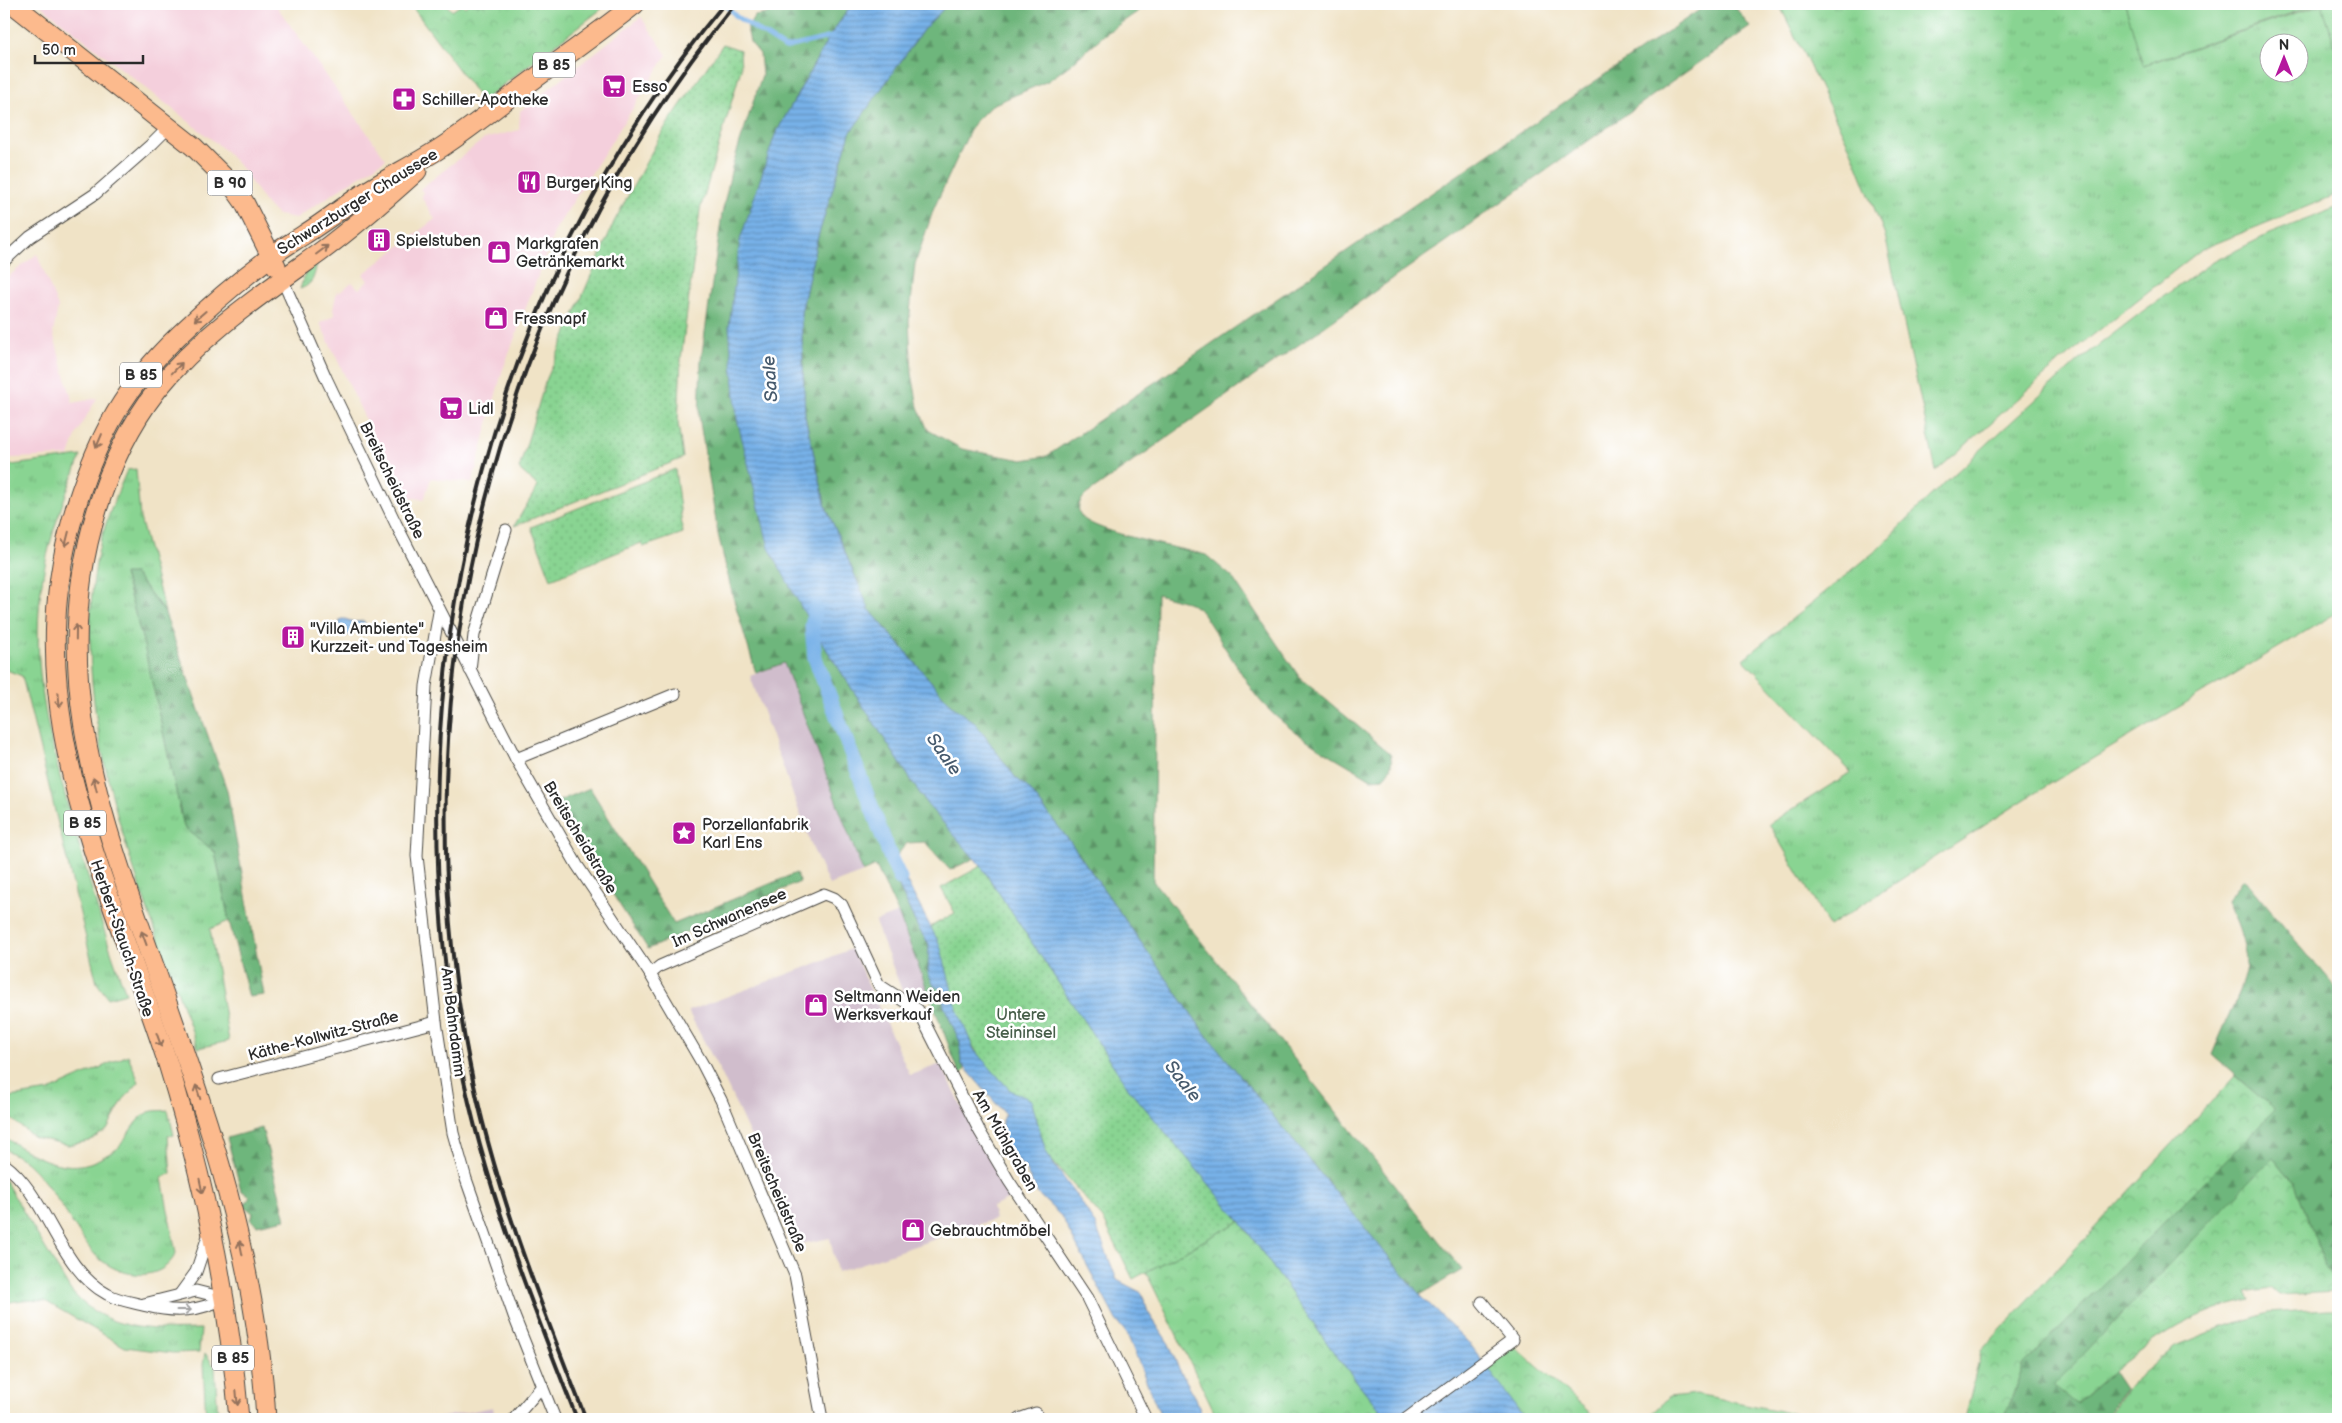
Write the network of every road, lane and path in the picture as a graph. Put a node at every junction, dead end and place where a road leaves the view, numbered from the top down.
1 (13, 4) edge
2 (635, 4) edge
3 (169, 127) junction
4 (443, 146) junction
5 (271, 255) junction
6 (4, 261) edge
7 (282, 279) junction
8 (506, 530) dead end
9 (439, 612) junction
10 (470, 670) junction
11 (675, 694) dead end
12 (516, 759) junction
13 (824, 894) joint
14 (650, 974) junction
15 (436, 1022) junction
16 (219, 1079) dead end
17 (4, 1164) edge
18 (210, 1229) junction
19 (246, 1272) junction
20 (180, 1294) junction
21 (224, 1298) junction
22 (1482, 1302) dead end
23 (141, 1304) junction
24 (253, 1314) junction
25 (542, 1386) junction
26 (1036, 1413) dead end
27 (239, 1419) edge
28 (266, 1419) edge
29 (514, 1419) edge
30 (555, 1419) edge
31 (822, 1419) edge
32 (1019, 1419) edge
33 (1146, 1419) edge
34 (1406, 1419) edge

1 - 3 main road, B 90
2 - 4 main road, Schwarzburger Chaussee / B 85
3 - 5 main road, B 90
3 - 6 street
4 - 5 main road, Schwarzburger Chaussee / B 85
7 -> 4 main road, Schwarzburger Chaussee / B 85
5 - 7 main road, B 90
5 -> 18 main road, Herbert-Stauch-Straße / B 85
7 - 9 street, Breitscheidstraße
19 -> 7 main road, Herbert-Stauch-Straße / B 85
8 - 10 street
9 - 10 street, Breitscheidstraße
9 - 15 street, Am Bahndamm
10 - 12 street, Breitscheidstraße
11 - 12 street
12 - 14 street, Breitscheidstraße
13 - 14 street, Im Schwanensee
13 - 33 street, Am Mühlgraben
14 - 31 street, Breitscheidstraße
15 - 16 street, Käthe-Kollwitz-Straße
15 - 25 street, Am Bahndamm
17 - 23 street
18 - 20 street
18 - 21 main road, Herbert-Stauch-Straße / B 85
19 - 21 main road
19 - 24 main road, Herbert-Stauch-Straße / B 85
20 - 21 street
20 - 23 street
23 -> 21 street
21 - 24 main road
21 -> 27 main road, Herbert-Stauch-Straße / B 85
22 - 34 street
24 - 28 main road, Herbert-Stauch-Straße / B 85
25 - 29 street
25 - 30 street, Am Bahndamm
26 - 32 street

